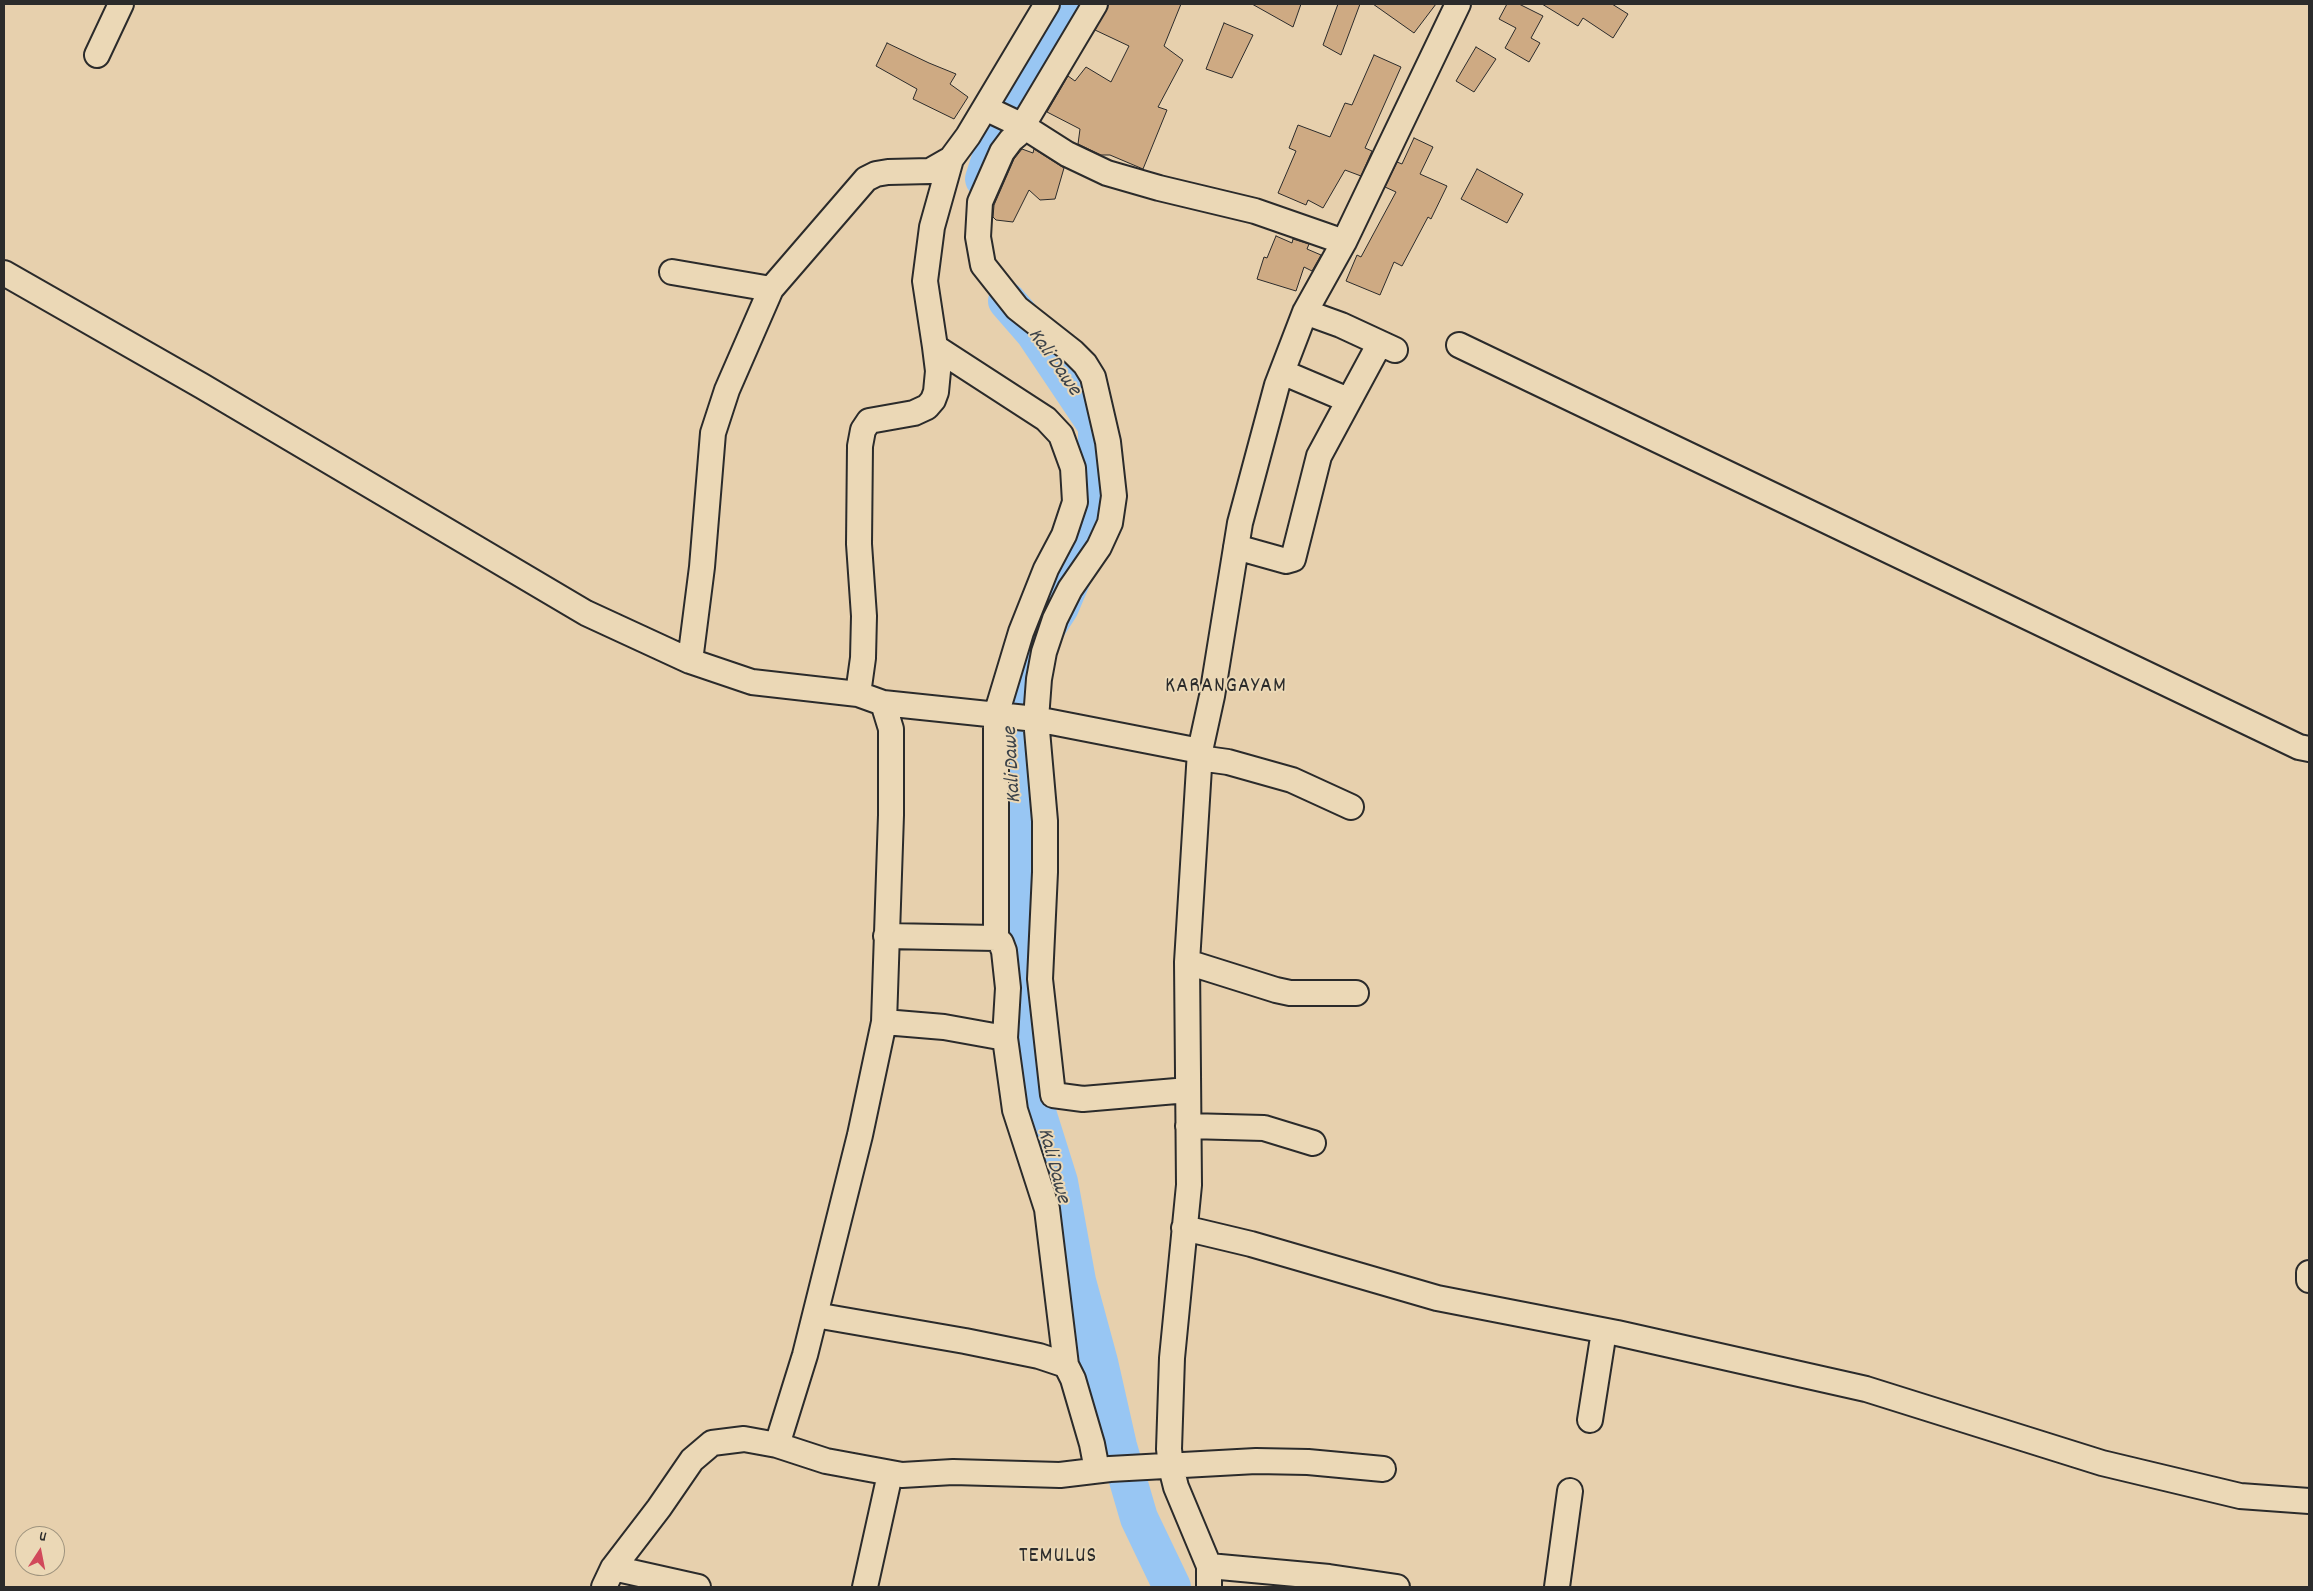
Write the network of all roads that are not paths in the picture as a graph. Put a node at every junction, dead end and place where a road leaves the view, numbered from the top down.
1 (121, 4) edge
2 (1047, 4) edge
3 (1095, 4) edge
4 (1458, 4) edge
5 (97, 55) dead end
6 (1005, 117) junction
7 (952, 160) junction
8 (1344, 242) junction
9 (4, 272) edge
10 (672, 272) dead end
11 (772, 289) junction
12 (1305, 312) junction
13 (1459, 345) dead end
14 (936, 347) junction
15 (1282, 372) junction
16 (1348, 400) junction
17 (1236, 547) junction
18 (690, 662) junction
19 (858, 694) junction
20 (884, 703) junction
21 (1014, 717) junction
22 (2309, 750) edge
23 (1200, 754) junction
24 (1351, 807) dead end
25 (886, 936) junction
26 (996, 938) junction
27 (1187, 962) junction
28 (1356, 993) dead end
29 (884, 1022) junction
30 (1005, 1038) junction
31 (1188, 1090) junction
32 (1188, 1126) junction
33 (1313, 1143) dead end
34 (1184, 1228) junction
35 (2309, 1273) edge
36 (2309, 1280) edge
37 (815, 1315) junction
38 (1604, 1331) junction
39 (1066, 1365) junction
40 (1590, 1420) dead end
41 (777, 1445) junction
42 (1161, 1467) junction
43 (1383, 1469) dead end
44 (1103, 1470) junction
45 (890, 1474) junction
46 (1570, 1491) dead end
47 (2309, 1501) edge
48 (608, 1577) edge
49 (1209, 1577) edge
50 (698, 1587) edge
51 (865, 1587) edge
52 (1397, 1587) edge
53 (1557, 1587) edge

1 - 5 street
2 - 6 street
3 - 6 street
4 - 8 street
6 - 7 street
6 - 8 street
6 - 21 street
7 - 11 street
7 - 14 street
8 - 12 street
9 - 18 street
10 - 11 street
11 - 18 street
12 - 15 street
12 - 16 street
13 - 22 street
14 - 19 street
14 - 21 street
15 - 16 street
15 - 17 street
16 - 17 street
17 - 23 street
18 - 19 street
19 - 20 street
20 - 21 street
20 - 25 street
21 - 23 street
21 - 26 street
21 - 31 street
23 - 24 street
23 - 27 street
25 - 26 street
25 - 29 street
26 - 30 street
27 - 28 street
27 - 31 street
29 - 30 street
29 - 37 street
30 - 39 street
31 - 32 street
32 - 33 street
32 - 34 street
34 - 38 street
34 - 42 street
35 - 36 street
37 - 39 street
37 - 41 street
38 - 40 street
38 - 47 street
39 - 44 street
41 - 45 street
41 - 48 street
42 - 43 street
42 - 44 street
42 - 49 street
44 - 45 street
45 - 51 street
46 - 53 street
48 - 50 street
49 - 52 street

